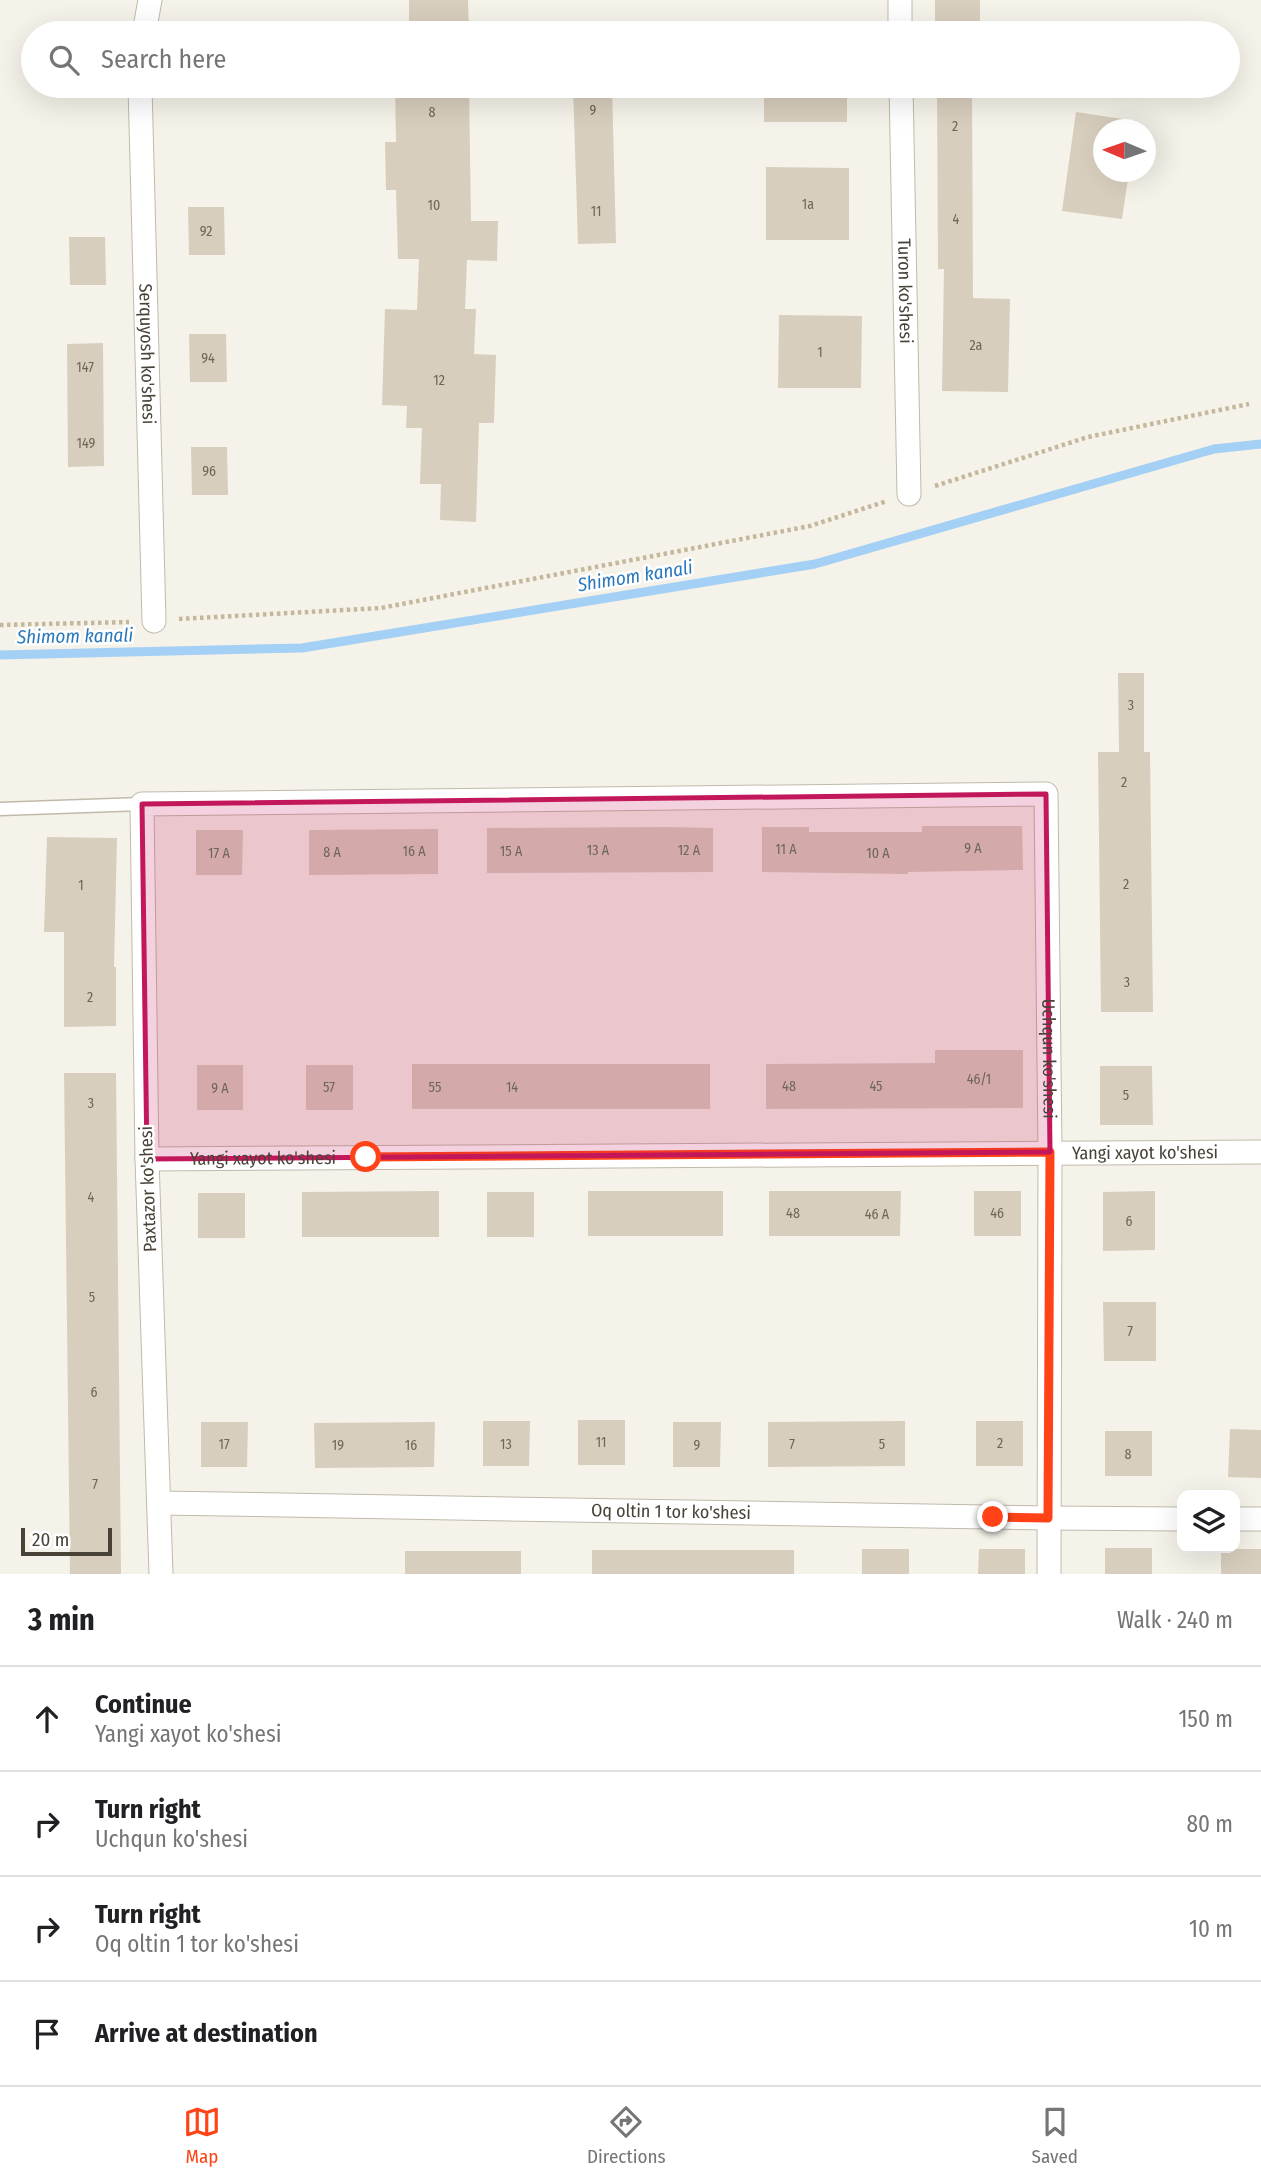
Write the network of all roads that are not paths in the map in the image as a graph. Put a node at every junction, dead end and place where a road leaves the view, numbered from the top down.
1 (150, 0) edge
2 (900, 0) edge
3 (146, 21) edge
4 (900, 21) edge
5 (140, 98) edge
6 (901, 98) edge
7 (909, 494) road end
8 (154, 621) road end
9 (142, 804) junction
10 (0, 809) edge
11 (1050, 1152) junction
12 (1261, 1152) edge
13 (147, 1159) junction
14 (160, 1503) junction
15 (1048, 1518) junction
16 (1177, 1518) edge
17 (1240, 1519) edge
18 (1261, 1519) edge
19 (161, 1574) edge
20 (1049, 1574) edge

1 - 3 street
2 - 4 street
5 - 8 street, Serquyosh ko'shesi
6 - 7 street, Turon ko'shesi
9 - 10 lane
9 - 11 street, Uchqun ko'shesi
9 - 13 street, Paxtazor ko'shesi
11 - 12 street, Yangi xayot ko'shesi
11 - 13 street, Yangi xayot ko'shesi
11 - 15 street, Uchqun ko'shesi
13 - 14 street, Paxtazor ko'shesi
14 - 15 street, Oq oltin 1 tor ko'shesi
14 - 19 street, Paxtazor ko'shesi
15 - 16 street, Oq oltin 1 tor ko'shesi
15 - 20 street, Uchqun ko'shesi
17 - 18 street

